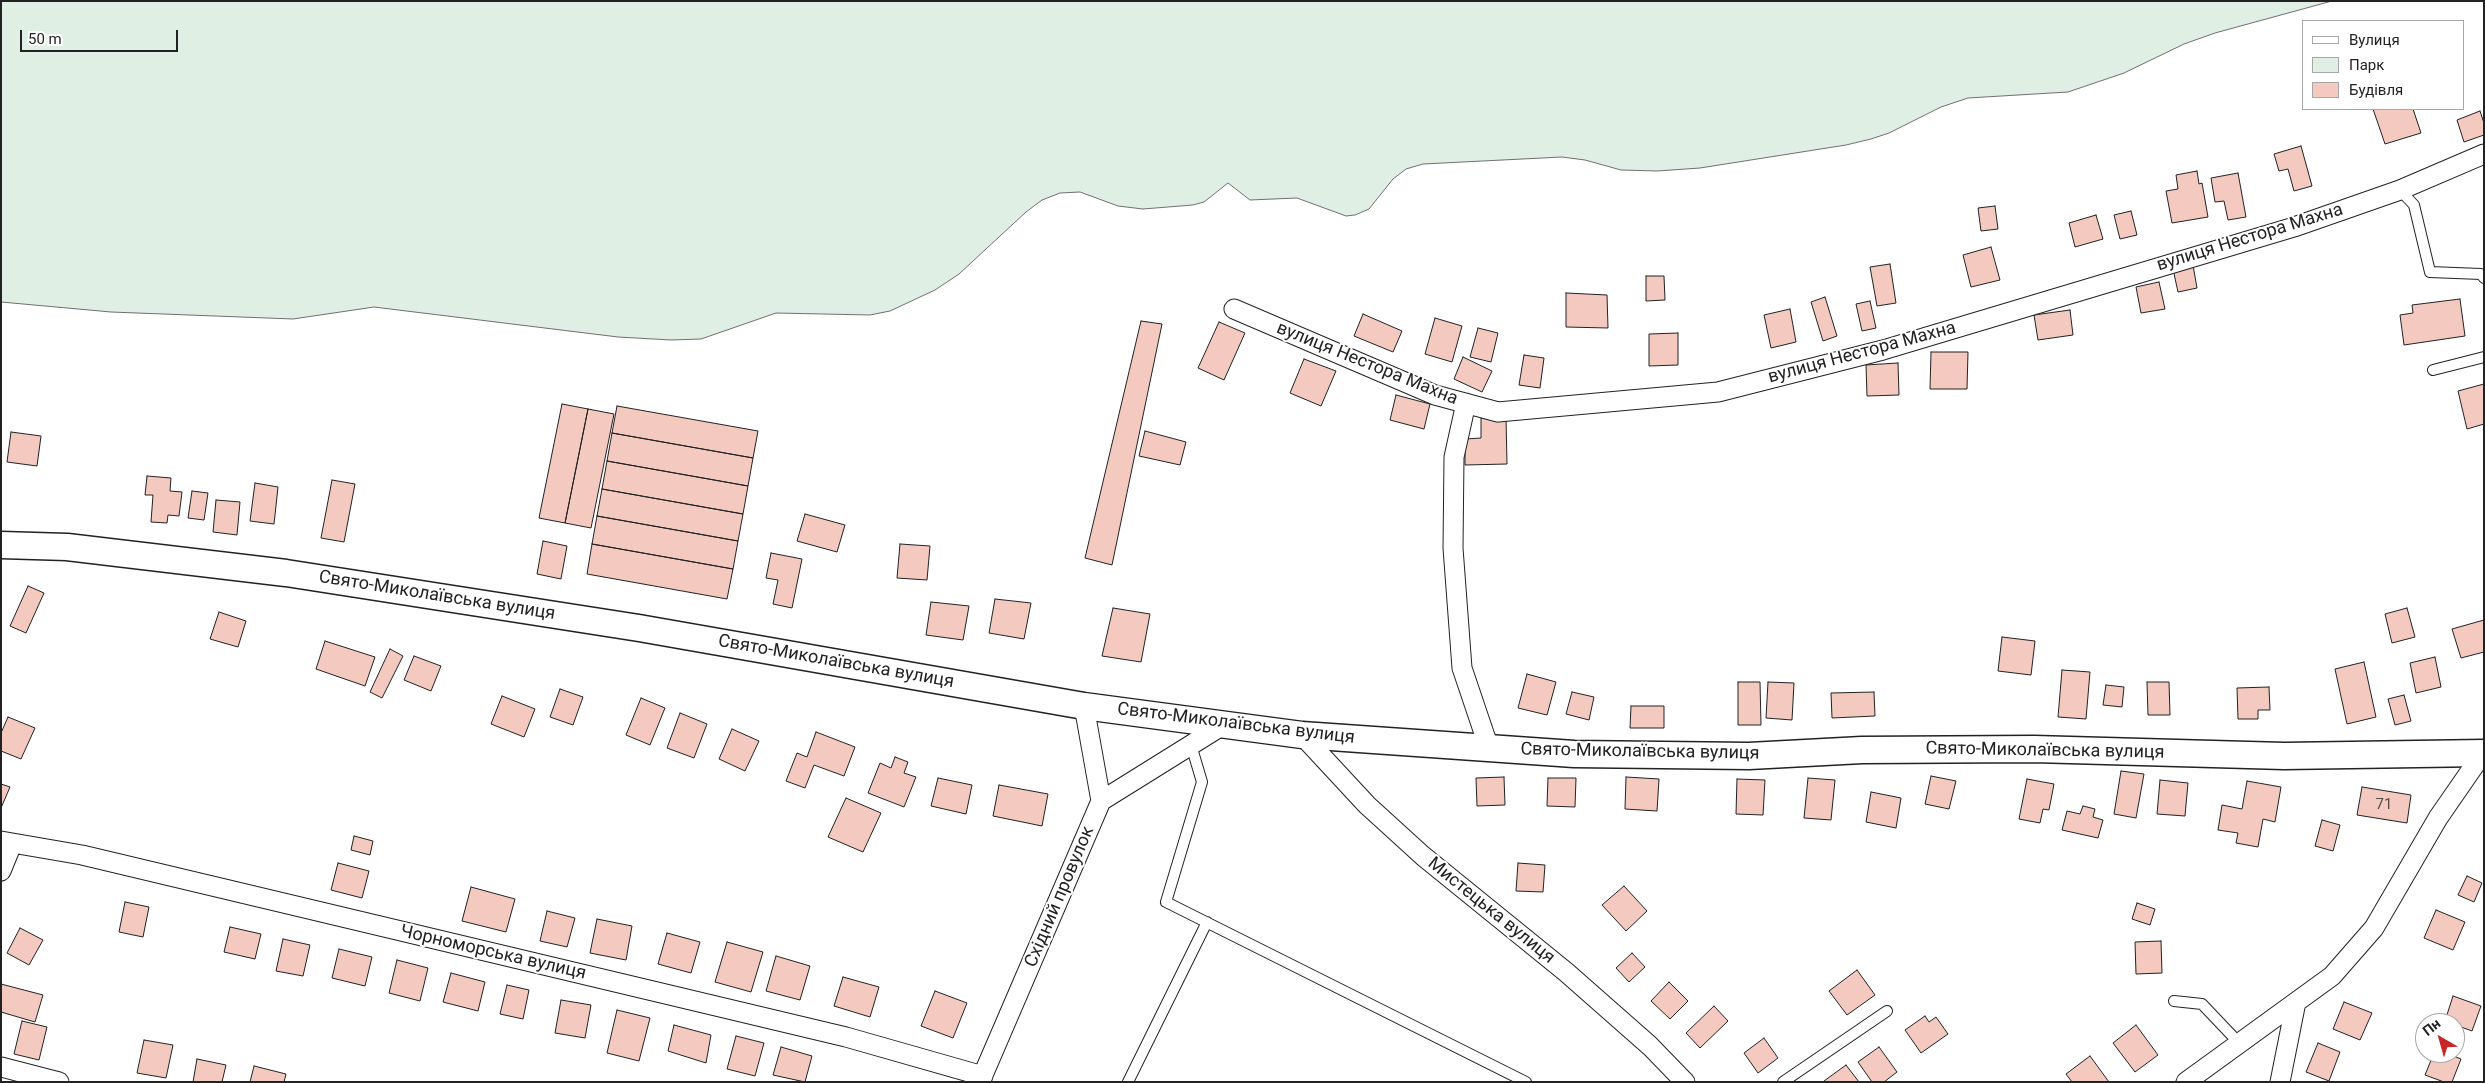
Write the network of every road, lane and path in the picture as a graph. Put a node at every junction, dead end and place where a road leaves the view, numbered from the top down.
1 (2484, 154) edge
2 (2400, 190) junction
3 (2484, 278) edge
4 (1234, 310) dead end
5 (2484, 357) edge
6 (2434, 370) dead end
7 (1466, 403) junction
8 (1, 545) edge
9 (1084, 706) junction
10 (1223, 725) junction
11 (1302, 735) junction
12 (1191, 745) junction
13 (1489, 748) junction
14 (2483, 753) edge
15 (1101, 801) junction
16 (7, 843) edge
17 (1, 871) edge
18 (1207, 922) junction
19 (2174, 1000) dead end
20 (2296, 1002) junction
21 (1887, 1011) dead end
22 (2240, 1044) junction
23 (1, 1067) edge
24 (981, 1079) edge
25 (60, 1082) edge
26 (1128, 1082) edge
27 (1526, 1082) edge
28 (1685, 1082) edge
29 (1783, 1082) edge
30 (2186, 1082) edge
31 (2280, 1082) edge

1 - 2 street, вулиця Нестора Махна
2 - 3 lane
2 - 7 street, вулиця Нестора Махна
4 - 7 street, вулиця Нестора Махна
5 - 6 lane
7 - 13 street
8 - 9 street, Свято-Миколаївська вулиця
9 - 10 street, Свято-Миколаївська вулиця
9 - 15 street
10 - 11 street, Свято-Миколаївська вулиця
10 - 12 street
11 - 13 street, Свято-Миколаївська вулиця
11 - 28 street, Мистецька вулиця
12 - 15 street
12 - 18 lane
13 - 14 street, Свято-Миколаївська вулиця
14 - 20 street
15 - 24 street, Східний провулок
16 - 17 street
16 - 24 street, Чорноморська вулиця
18 - 26 lane
18 - 27 lane
19 - 22 lane
20 - 22 street
20 - 31 street
21 - 29 lane
22 - 30 street
23 - 25 street

